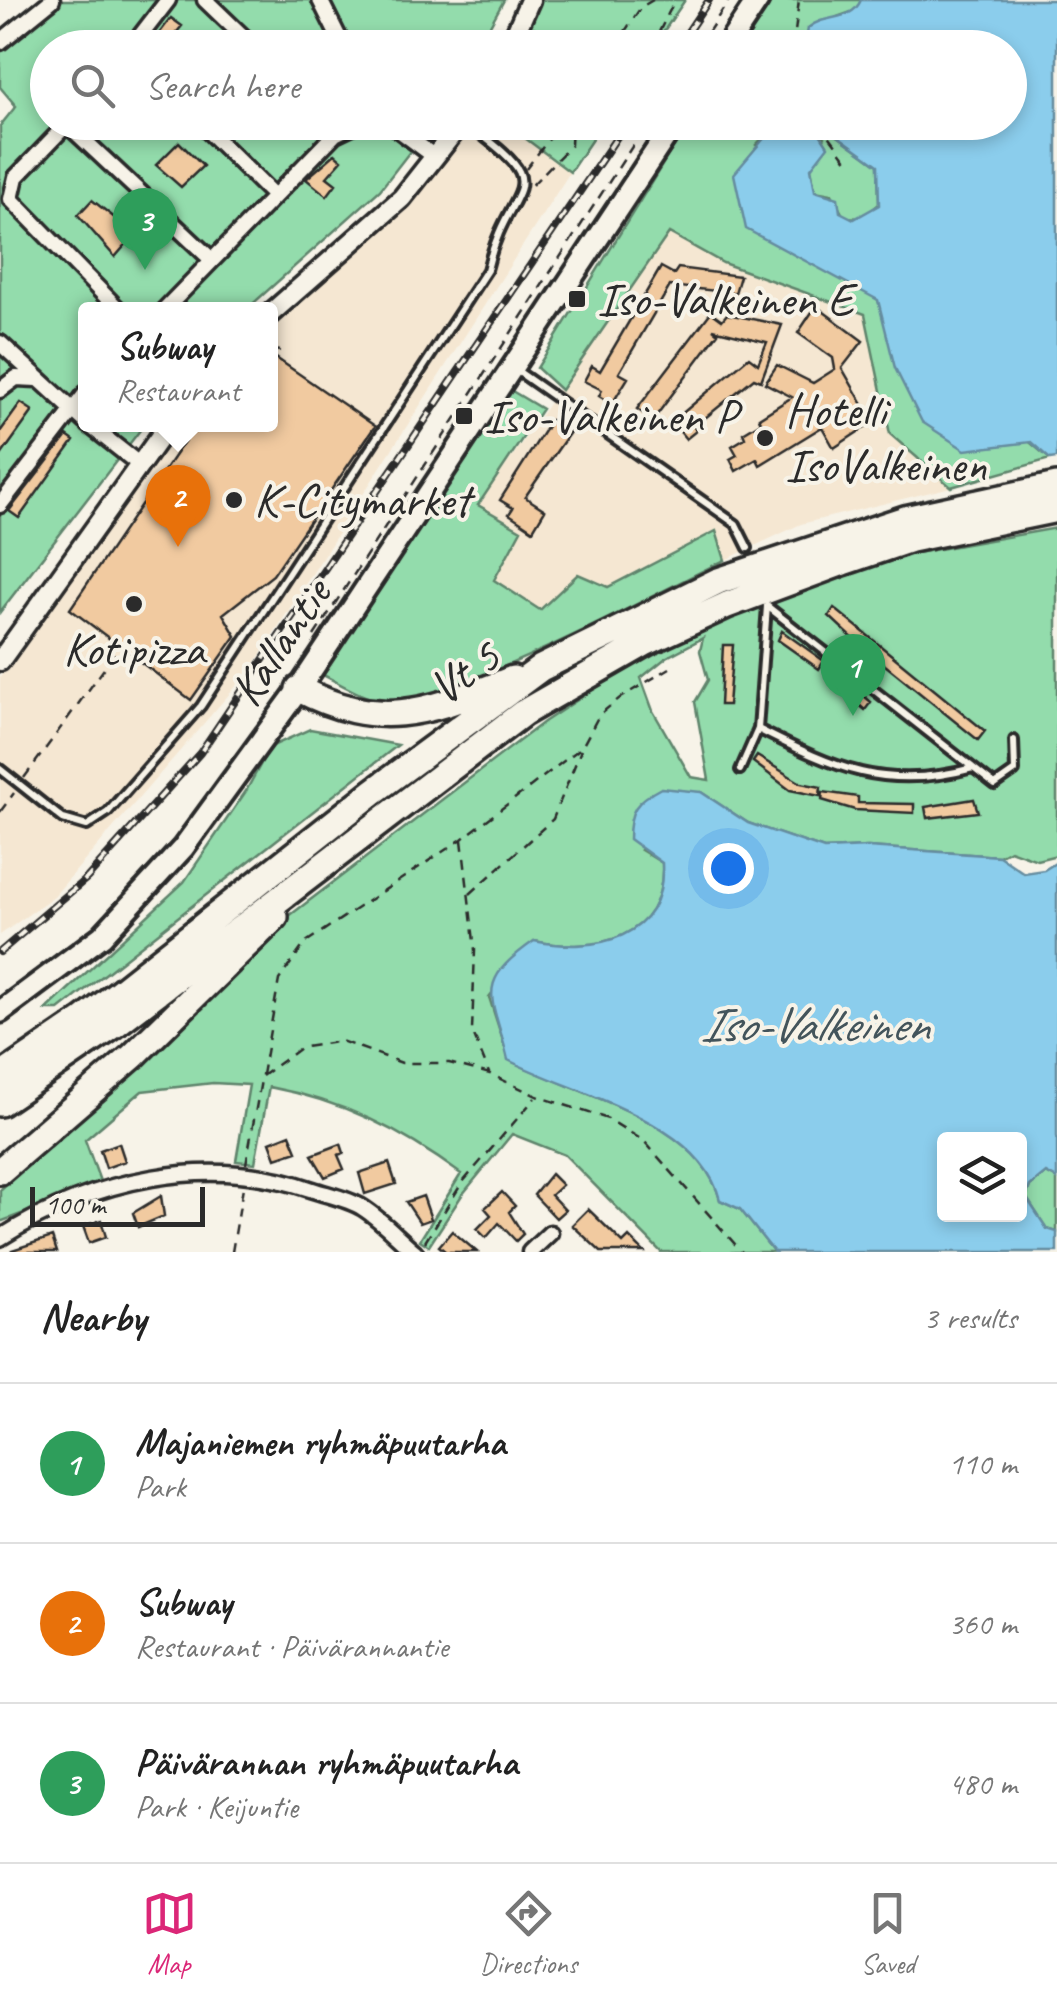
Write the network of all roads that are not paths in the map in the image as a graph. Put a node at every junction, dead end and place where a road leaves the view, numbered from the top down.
1 (52, 0) edge
2 (168, 0) edge
3 (205, 0) edge
4 (320, 0) edge
5 (530, 0) edge
6 (758, 0) edge
7 (144, 30) edge
8 (236, 30) edge
9 (335, 30) edge
10 (518, 30) edge
11 (738, 30) edge
12 (0, 42) edge
13 (52, 140) edge
14 (86, 140) edge
15 (218, 140) edge
16 (325, 140) edge
17 (412, 140) edge
18 (449, 140) edge
19 (488, 140) edge
20 (663, 140) edge
21 (435, 157) junction
22 (274, 196) junction
23 (212, 260) junction
24 (111, 302) edge
25 (172, 302) edge
26 (278, 307) edge
27 (0, 343) edge
28 (511, 366) junction
29 (37, 379) junction
30 (0, 390) edge
31 (78, 402) edge
32 (70, 410) junction
33 (78, 416) edge
34 (98, 432) edge
35 (164, 432) edge
36 (140, 465) junction
37 (1057, 486) edge
38 (0, 505) edge
39 (1057, 509) edge
40 (748, 548) dead end
41 (0, 662) edge
42 (542, 668) junction
43 (299, 690) junction
44 (758, 729) junction
45 (1014, 740) dead end
46 (973, 768) junction
47 (0, 769) edge
48 (740, 770) dead end
49 (340, 853) junction
50 (0, 1012) edge
51 (0, 1077) edge
52 (0, 1103) edge
53 (0, 1171) edge
54 (550, 1233) dead end
55 (0, 1238) edge
56 (418, 1252) edge
57 (530, 1252) edge

1 - 12 street
2 - 7 street
3 - 8 street
4 - 9 street
5 - 10 street
6 - 11 main road
13 - 24 street
14 - 23 street
15 - 22 street
16 - 22 street
17 - 21 street
18 - 21 street
19 - 47 lane
20 - 28 main road, Kallantie
21 - 26 street
22 - 23 street
23 - 25 street
27 - 29 street
28 - 40 lane
28 - 43 main road, Kallantie
29 - 30 street
29 - 32 street
31 - 32 street
32 - 33 street
32 - 38 street
34 - 36 street
35 - 36 street
36 - 41 street
37 - 42 highway, Vt 5
39 - 49 highway, Vt 5
42 - 43 highway
42 - 51 highway, Vt 5
43 - 50 main road, Kallantie
44 - 46 lane
44 - 46 lane
44 - 48 lane
45 - 46 lane
49 - 52 highway, Vt 5
49 - 53 highway
54 - 57 street
55 - 56 street

